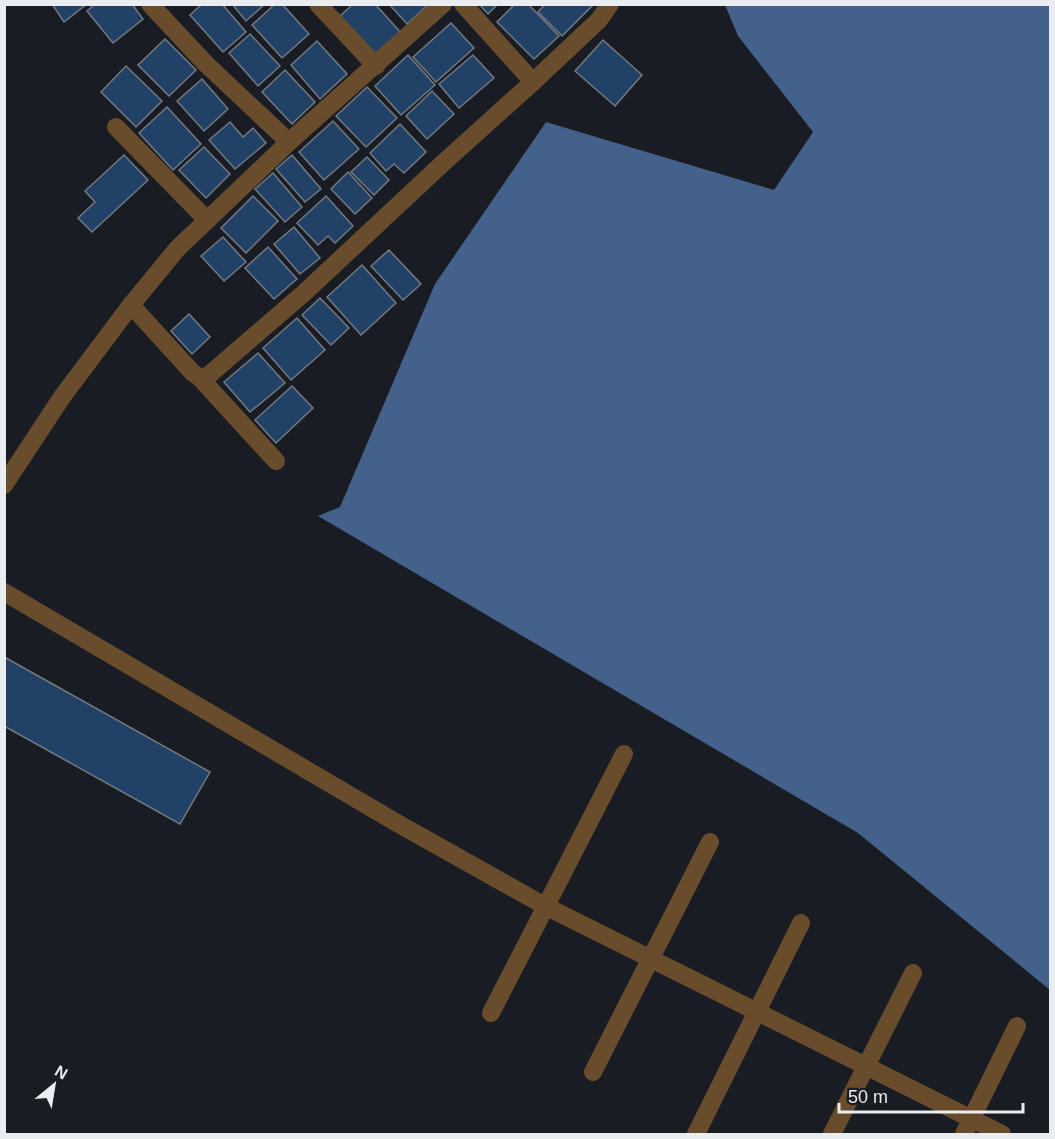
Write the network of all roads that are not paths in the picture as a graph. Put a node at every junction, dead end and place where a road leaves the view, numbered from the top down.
1 (150, 4) edge
2 (318, 4) edge
3 (444, 4) edge
4 (463, 4) edge
5 (610, 4) edge
6 (376, 66) junction
7 (533, 82) junction
8 (116, 127) dead end
9 (289, 142) junction
10 (207, 220) junction
11 (130, 305) junction
12 (200, 378) junction
13 (276, 461) dead end
14 (4, 485) edge
15 (4, 592) edge
16 (624, 754) dead end
17 (710, 842) dead end
18 (545, 906) junction
19 (801, 923) dead end
20 (650, 958) junction
21 (913, 973) dead end
22 (757, 1011) junction
23 (491, 1013) dead end
24 (1017, 1026) dead end
25 (867, 1065) junction
26 (593, 1072) dead end
27 (968, 1127) edge
28 (696, 1134) edge
29 (832, 1134) edge
30 (1002, 1134) edge

1 - 9 street
2 - 6 street
3 - 6 street
4 - 7 street
5 - 7 street
6 - 9 street
7 - 12 street
8 - 10 street
9 - 10 street
10 - 11 street
11 - 12 street
11 - 14 street
12 - 13 street
15 - 18 street
16 - 18 street
17 - 20 street
18 - 20 street
18 - 23 street
19 - 22 street
20 - 22 street
20 - 26 street
21 - 25 street
22 - 25 street
22 - 28 street
24 - 27 street
25 - 27 street
25 - 29 street
27 - 30 street

